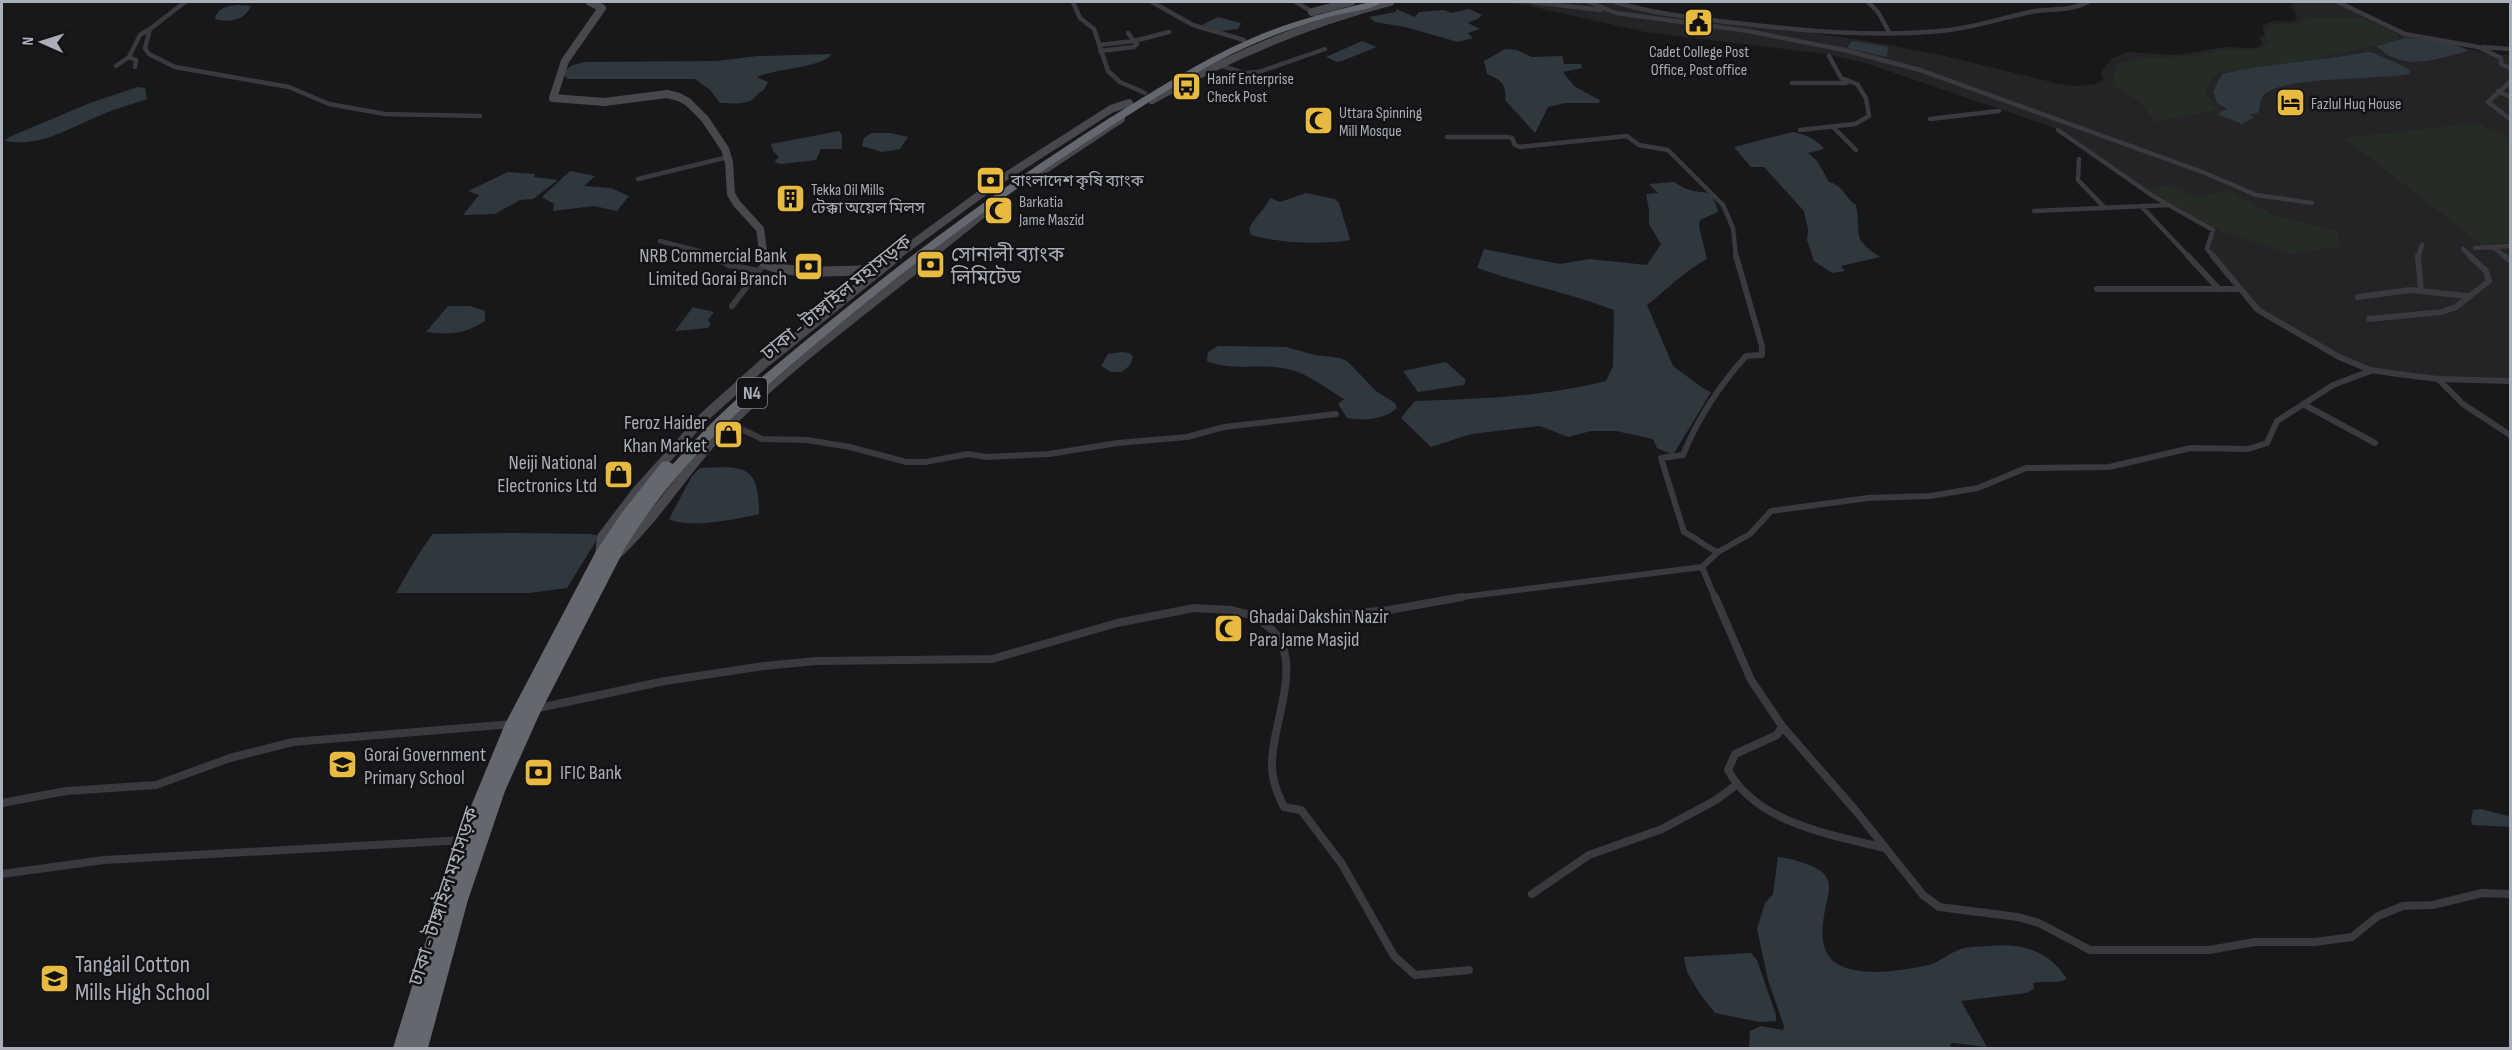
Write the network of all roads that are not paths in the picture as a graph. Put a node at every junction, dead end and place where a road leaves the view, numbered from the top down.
1 (185, 2) edge
2 (590, 2) edge
3 (1073, 2) edge
4 (1152, 2) edge
5 (1296, 2) edge
6 (1351, 2) edge
7 (1361, 2) edge
8 (1379, 2) edge
9 (1390, 2) edge
10 (1532, 2) edge
11 (1589, 2) edge
12 (1616, 2) edge
13 (1868, 2) edge
14 (2088, 2) edge
15 (2338, 2) edge
16 (1608, 10) junction
17 (1314, 13) junction
18 (150, 29) junction
19 (1169, 32) dead end
20 (1889, 32) junction
21 (1128, 33) dead end
22 (1244, 40) junction
23 (1134, 41) junction
24 (2478, 47) junction
25 (1099, 48) junction
26 (1326, 49) dead end
27 (2511, 49) edge
28 (1829, 56) dead end
29 (129, 57) junction
30 (1214, 62) junction
31 (116, 66) dead end
32 (135, 68) dead end
33 (2511, 68) edge
34 (1792, 82) dead end
35 (2511, 82) edge
36 (1849, 83) junction
37 (2498, 91) junction
38 (1145, 93) junction
39 (2511, 97) edge
40 (1133, 107) junction
41 (1999, 111) dead end
42 (480, 116) dead end
43 (2509, 118) edge
44 (1930, 119) dead end
45 (1833, 127) junction
46 (1800, 130) dead end
47 (2058, 130) dead end
48 (1447, 137) dead end
49 (1856, 150) dead end
50 (728, 157) junction
51 (2079, 159) dead end
52 (638, 179) dead end
53 (2312, 203) dead end
54 (2168, 205) junction
55 (2141, 206) junction
56 (2104, 207) junction
57 (2034, 211) dead end
58 (660, 241) dead end
59 (2422, 245) dead end
60 (2511, 246) edge
61 (2493, 247) junction
62 (2475, 248) dead end
63 (2463, 249) dead end
64 (2511, 260) edge
65 (765, 264) junction
66 (878, 270) junction
67 (759, 271) junction
68 (2219, 289) junction
69 (2240, 289) junction
70 (2097, 290) dead end
71 (2421, 290) junction
72 (2468, 296) junction
73 (2358, 297) dead end
74 (732, 306) dead end
75 (2369, 319) dead end
76 (2373, 370) junction
77 (2438, 379) junction
78 (2511, 381) edge
79 (2303, 404) junction
80 (1336, 414) dead end
81 (729, 423) junction
82 (2511, 435) edge
83 (2375, 442) dead end
84 (1718, 552) junction
85 (605, 558) junction
86 (1702, 567) junction
87 (1254, 617) junction
88 (534, 709) junction
89 (513, 724) junction
90 (1782, 726) junction
91 (1736, 785) junction
92 (2, 803) edge
93 (465, 840) junction
94 (1886, 848) junction
95 (2, 874) edge
96 (1532, 894) dead end
97 (2511, 894) edge
98 (1469, 970) dead end
99 (402, 1048) edge
100 (419, 1048) edge

1 - 18 street
2 - 50 main road
3 - 25 street
4 - 22 street
5 - 17 street
6 - 17 main road
7 - 17 highway, ঢাকা - টাঙ্গাইল মহাসড়ক / N4
8 - 30 highway, ঢাকা - টাঙ্গাইল মহাসড়ক / N4
9 - 30 main road
10 - 16 street
11 - 16 street
12 - 20 street
13 - 20 street
14 - 20 street
15 - 24 street
16 - 53 street
17 - 22 highway, ঢাকা - টাঙ্গাইল মহাসড়ক / N4
18 - 29 street
18 - 42 street
19 - 23 street
21 - 23 street
22 - 38 highway, ঢাকা - টাঙ্গাইল মহাসড়ক / N4
23 - 25 street
24 - 27 street
24 - 33 street
25 - 38 street
26 - 30 street
28 - 36 street
29 - 31 street
29 - 32 street
30 - 40 highway, ঢাকা - টাঙ্গাইল মহাসড়ক / N4
34 - 36 street
35 - 37 street
36 - 45 street
37 - 39 street
37 - 43 street
38 - 40 highway, ঢাকা - টাঙ্গাইল মহাসড়ক / N4
40 - 66 main road
40 - 81 main road
40 - 85 highway, ঢাকা - টাঙ্গাইল মহাসড়ক / N4
41 - 44 street
45 - 46 street
45 - 49 street
47 - 54 street
48 - 84 street
50 - 52 street
50 - 65 main road
51 - 56 street
54 - 55 street
54 - 69 street
55 - 56 street
55 - 68 street
56 - 57 street
58 - 67 street
59 - 71 street
60 - 61 street
61 - 62 street
61 - 64 street
63 - 72 street
65 - 66 main road
65 - 67 street
66 - 85 main road
67 - 74 street
68 - 69 street
68 - 70 street
69 - 76 street
71 - 72 street
71 - 73 street
72 - 75 street
76 - 77 street
76 - 79 street
77 - 78 street
77 - 82 street
79 - 83 street
79 - 84 street
80 - 81 street
81 - 85 main road
84 - 86 street
85 - 88 highway, ঢাকা - টাঙ্গাইল মহাসড়ক / N4
85 - 89 highway, ঢাকা - টাঙ্গাইল মহাসড়ক / N4
86 - 87 street
86 - 90 street
87 - 88 street
87 - 98 street
88 - 100 highway, ঢাকা - টাঙ্গাইল মহাসড়ক / N4
89 - 92 street
89 - 93 highway, ঢাকা - টাঙ্গাইল মহাসড়ক / N4
90 - 91 street
90 - 94 street
91 - 94 street
91 - 96 street
93 - 95 street
93 - 99 highway, ঢাকা - টাঙ্গাইল মহাসড়ক / N4
94 - 97 street

